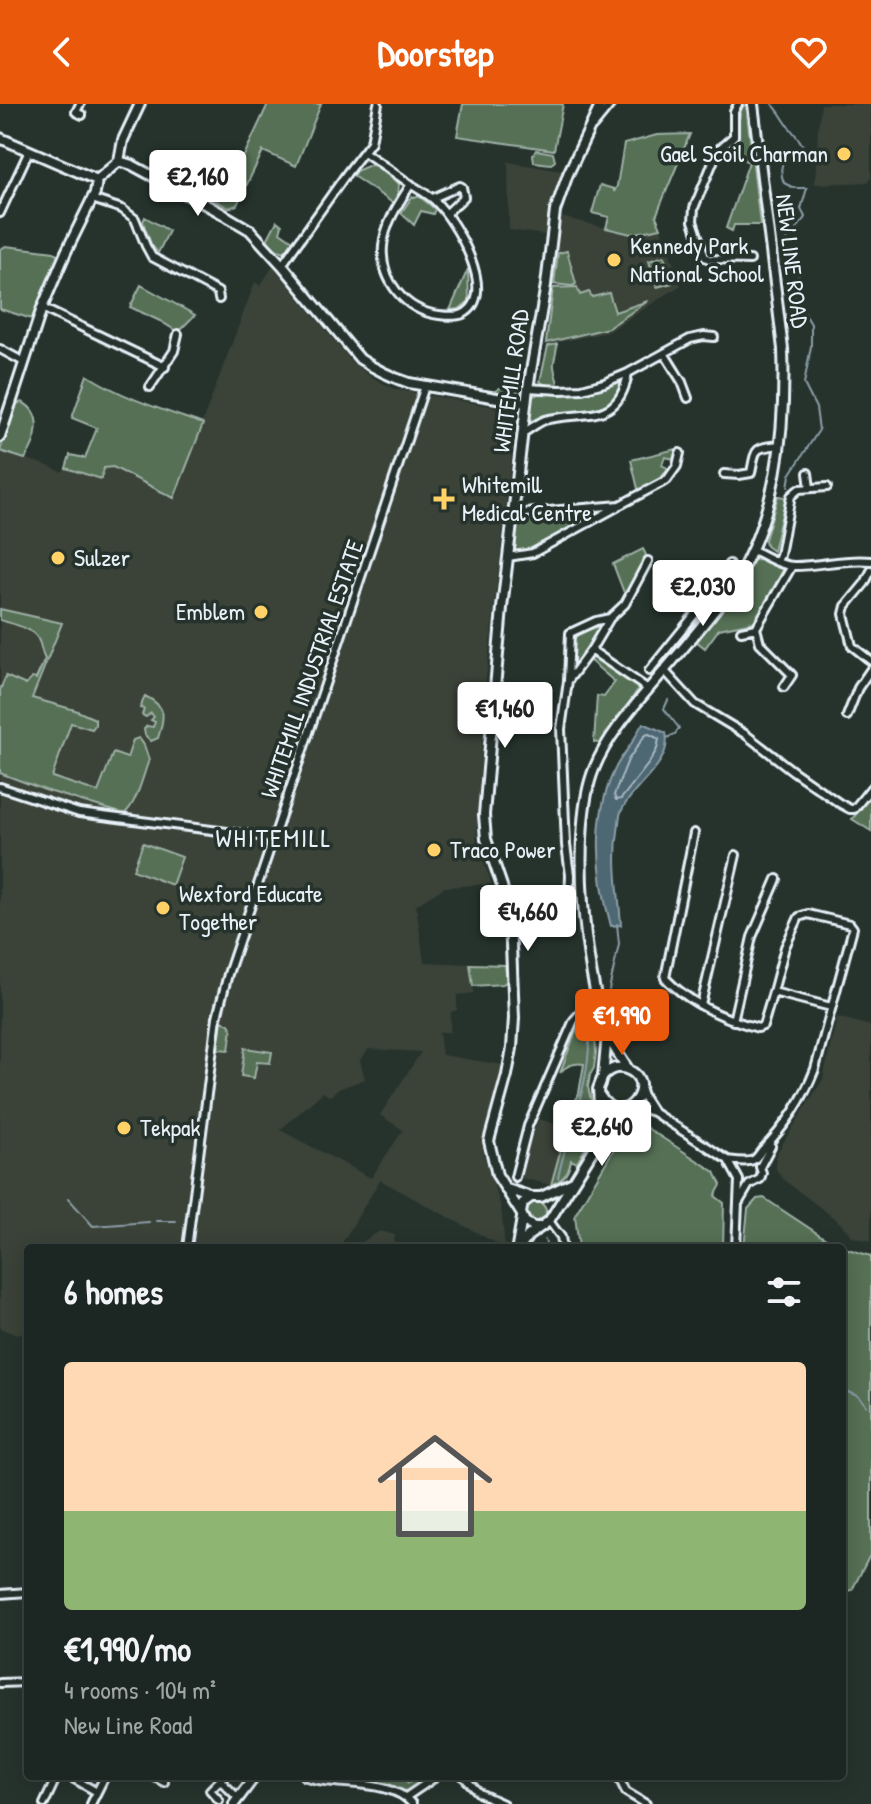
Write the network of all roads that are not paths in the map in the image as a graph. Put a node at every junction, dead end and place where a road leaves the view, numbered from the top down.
1 (80, 104) edge
2 (140, 104) edge
3 (378, 104) edge
4 (601, 104) edge
5 (611, 104) edge
6 (738, 104) edge
7 (753, 104) edge
8 (82, 115) dead end
9 (590, 130) junction
10 (0, 138) edge
11 (29, 151) junction
12 (364, 152) junction
13 (119, 161) junction
14 (97, 180) junction
15 (411, 184) junction
16 (433, 198) junction
17 (92, 199) junction
18 (0, 213) edge
19 (447, 213) junction
20 (750, 260) dead end
21 (282, 265) junction
22 (219, 299) dead end
23 (42, 308) junction
24 (178, 334) dead end
25 (714, 337) dead end
26 (0, 349) edge
27 (664, 353) junction
28 (24, 362) junction
29 (165, 367) junction
30 (628, 373) junction
31 (425, 386) junction
32 (150, 387) dead end
33 (528, 388) junction
34 (688, 398) dead end
35 (526, 403) junction
36 (523, 433) junction
37 (0, 437) edge
38 (780, 445) junction
39 (680, 453) dead end
40 (808, 473) dead end
41 (724, 474) dead end
42 (827, 487) dead end
43 (810, 488) junction
44 (620, 505) junction
45 (513, 514) junction
46 (753, 550) junction
47 (508, 557) junction
48 (648, 561) dead end
49 (777, 561) junction
50 (871, 561) edge
51 (729, 564) dead end
52 (792, 566) junction
53 (871, 571) edge
54 (704, 603) junction
55 (714, 611) junction
56 (610, 618) junction
57 (756, 628) junction
58 (741, 631) dead end
59 (591, 650) junction
60 (871, 661) edge
61 (871, 669) edge
62 (664, 670) junction
63 (649, 671) dead end
64 (568, 681) junction
65 (784, 687) dead end
66 (648, 689) junction
67 (847, 716) dead end
68 (0, 787) edge
69 (871, 788) edge
70 (694, 833) dead end
71 (274, 838) junction
72 (581, 844) junction
73 (566, 845) junction
74 (736, 855) dead end
75 (777, 879) dead end
76 (569, 902) dead end
77 (773, 992) junction
78 (701, 1005) junction
79 (599, 1006) junction
80 (831, 1007) junction
81 (733, 1021) junction
82 (607, 1034) junction
83 (628, 1069) junction
84 (603, 1076) junction
85 (640, 1086) junction
86 (600, 1096) junction
87 (625, 1108) junction
88 (653, 1112) junction
89 (601, 1137) junction
90 (774, 1139) junction
91 (728, 1160) junction
92 (753, 1160) junction
93 (741, 1162) junction
94 (760, 1167) junction
95 (737, 1176) junction
96 (515, 1177) dead end
97 (574, 1181) junction
98 (749, 1185) junction
99 (507, 1189) junction
100 (536, 1197) junction
101 (738, 1203) junction
102 (522, 1216) junction
103 (550, 1219) junction
104 (540, 1227) junction
105 (188, 1244) edge
106 (518, 1244) edge
107 (521, 1244) edge
108 (562, 1244) edge
109 (736, 1244) edge
110 (24, 1592) edge
111 (0, 1594) edge
112 (24, 1682) edge
113 (0, 1683) edge
114 (55, 1780) edge
115 (76, 1780) edge
116 (103, 1780) edge
117 (160, 1780) edge
118 (220, 1780) edge
119 (223, 1780) edge
120 (252, 1780) edge
121 (345, 1780) edge
122 (431, 1780) edge
123 (467, 1780) edge
124 (620, 1780) edge
125 (164, 1782) dead end
126 (97, 1792) junction
127 (406, 1797) junction
128 (219, 1800) dead end
129 (236, 1801) edge
130 (44, 1804) edge
131 (91, 1804) edge
132 (412, 1804) edge
133 (503, 1804) edge
134 (646, 1804) edge

1 - 8 street
2 - 13 street
3 - 12 street
4 - 9 street, WHITEMILL ROAD
5 - 9 street
6 - 20 street
7 - 38 street, NEW LINE ROAD
9 - 33 street, WHITEMILL ROAD
10 - 11 street
11 - 14 street
11 - 18 street
12 - 15 street
12 - 21 street
13 - 14 street
13 - 21 street
14 - 17 street
15 - 16 street
15 - 19 street
16 - 19 street
16 - 19 street
17 - 22 street
17 - 23 street
21 - 31 street
23 - 28 street
23 - 29 street
24 - 29 street
25 - 27 street
26 - 28 street
27 - 30 street
27 - 34 street
28 - 37 street
29 - 32 street
30 - 33 street
30 - 36 street
31 - 35 street
31 - 71 street, WHITEMILL INDUSTRIAL ESTATE
33 - 35 street, WHITEMILL ROAD
35 - 36 street, WHITEMILL ROAD
36 - 45 street, WHITEMILL ROAD
38 - 41 street
38 - 46 street, NEW LINE ROAD
39 - 44 street
40 - 43 street
42 - 43 street
43 - 49 street
44 - 45 street
44 - 47 street
45 - 47 street, WHITEMILL ROAD
46 - 49 street
46 - 55 street, NEW LINE ROAD
47 - 99 street, WHITEMILL ROAD
48 - 56 street
49 - 52 street
50 - 52 street
51 - 54 street
52 - 57 street
53 - 60 street
54 - 55 street
54 - 63 street
55 - 62 street, NEW LINE ROAD
56 - 59 street
56 - 64 street
57 - 58 street
57 - 65 street
59 - 64 street
59 - 66 street
61 - 67 street
62 - 66 street, NEW LINE ROAD
62 - 69 street
64 - 73 street
66 - 72 street, NEW LINE ROAD
68 - 71 street
70 - 78 street
71 - 105 street, WHITEMILL INDUSTRIAL ESTATE
72 - 73 street
72 - 79 street, NEW LINE ROAD
73 - 76 street
74 - 78 street
75 - 81 street
77 - 80 street
77 - 80 street
77 - 81 street
78 - 81 street
79 - 82 street, NEW LINE ROAD
79 - 96 street
80 - 90 street
82 - 83 street, NEW LINE ROAD
82 - 84 street, NEW LINE ROAD
83 - 84 street
83 - 85 street
84 - 86 street
85 - 87 street
85 - 88 street
86 - 87 street
86 - 89 street
87 - 88 street
87 - 89 street
88 - 91 street
89 - 97 street
90 - 92 street
90 - 94 street
91 - 93 street
91 - 95 street
92 - 93 street
92 - 94 street
93 - 95 street
94 - 98 street
95 - 98 street
95 - 101 street
97 - 100 street
97 - 103 street
98 - 101 street
99 - 100 street
99 - 102 street, WHITEMILL ROAD
100 - 102 street
100 - 103 street
101 - 109 street
102 - 104 street
102 - 106 street
103 - 104 street
103 - 108 street
104 - 107 street
110 - 111 street
112 - 113 street
114 - 130 street
115 - 126 street
116 - 126 street
117 - 125 street
118 - 128 street
119 - 129 street
120 - 129 street
121 - 127 street
122 - 127 street
123 - 133 street
124 - 134 street
126 - 131 street
127 - 132 street

